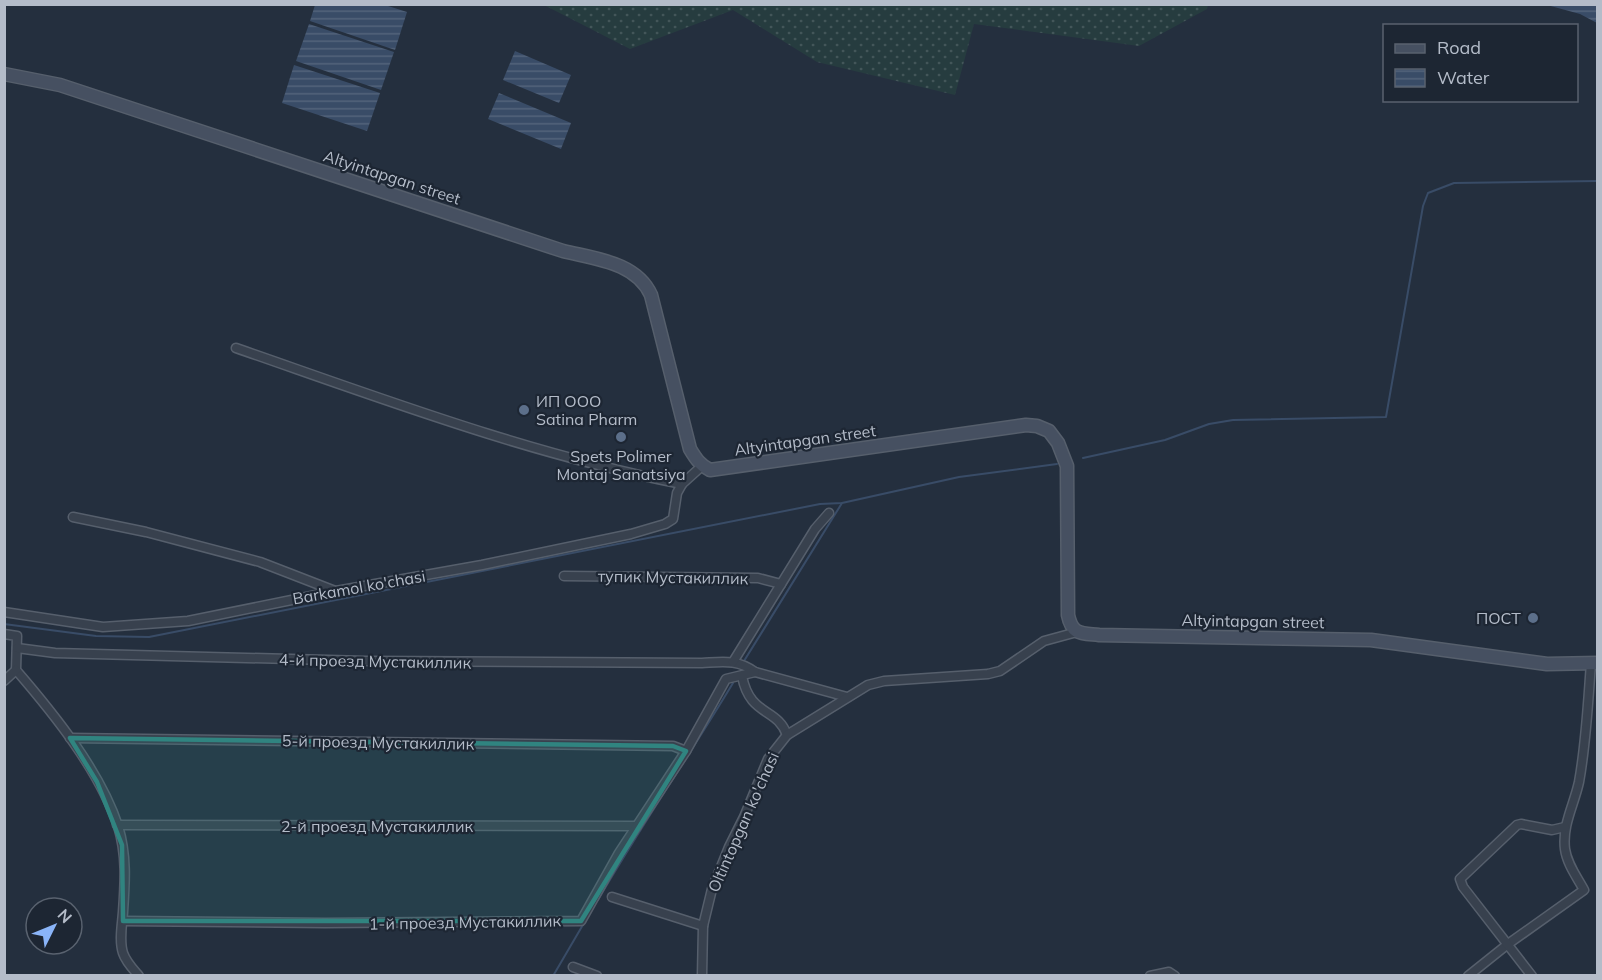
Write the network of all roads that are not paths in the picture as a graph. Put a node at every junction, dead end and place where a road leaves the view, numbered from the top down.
1 (4, 74) edge
2 (236, 348) dead end
3 (702, 466) junction
4 (682, 484) junction
5 (829, 513) dead end
6 (73, 517) dead end
7 (564, 576) dead end
8 (782, 584) junction
9 (336, 591) junction
10 (4, 612) edge
11 (1077, 632) junction
12 (4, 634) edge
13 (17, 648) junction
14 (729, 662) junction
15 (1594, 663) edge
16 (16, 670) junction
17 (756, 672) junction
18 (742, 676) junction
19 (726, 679) junction
20 (4, 681) edge
21 (847, 697) junction
22 (787, 735) junction
23 (70, 738) junction
24 (686, 751) junction
25 (117, 825) junction
26 (637, 826) junction
27 (1565, 827) junction
28 (612, 897) dead end
29 (123, 921) junction
30 (703, 926) junction
31 (1508, 944) junction
32 (573, 966) dead end
33 (139, 975) edge
34 (597, 975) edge
35 (702, 975) edge
36 (1150, 975) edge
37 (1175, 975) edge
38 (1468, 975) edge
39 (1532, 975) edge

1 - 3 street, Altyintapgan street
2 - 4 street
3 - 4 street
3 - 11 street, Altyintapgan street
4 - 9 street, Barkamol ko'chasi
5 - 8 street
6 - 9 street
7 - 8 street, тупик Мустакиллик
8 - 14 street
9 - 10 street, Barkamol ko'chasi
11 - 15 street, Altyintapgan street
11 - 21 street, Oltintopgan ko'chasi
12 - 13 street
13 - 14 street, 4-й проезд Мустакиллик
13 - 16 street
14 - 17 street
14 - 19 street
15 - 27 street
16 - 20 street
16 - 23 street
17 - 18 street
17 - 21 street
18 - 19 street
18 - 22 street
19 - 24 street, 1-й проезд Мустакиллик
21 - 22 street, Oltintopgan ko'chasi
22 - 30 street, Oltintopgan ko'chasi
23 - 24 street, 5-й проезд Мустакиллик
23 - 25 street
24 - 26 street, 1-й проезд Мустакиллик
25 - 26 street, 2-й проезд Мустакиллик
25 - 29 street
26 - 29 street, 1-й проезд Мустакиллик
27 - 31 street
27 - 31 street
28 - 30 street
29 - 33 street
30 - 35 street, Oltintopgan ko'chasi
31 - 38 street
31 - 39 street
32 - 34 street
36 - 37 street

